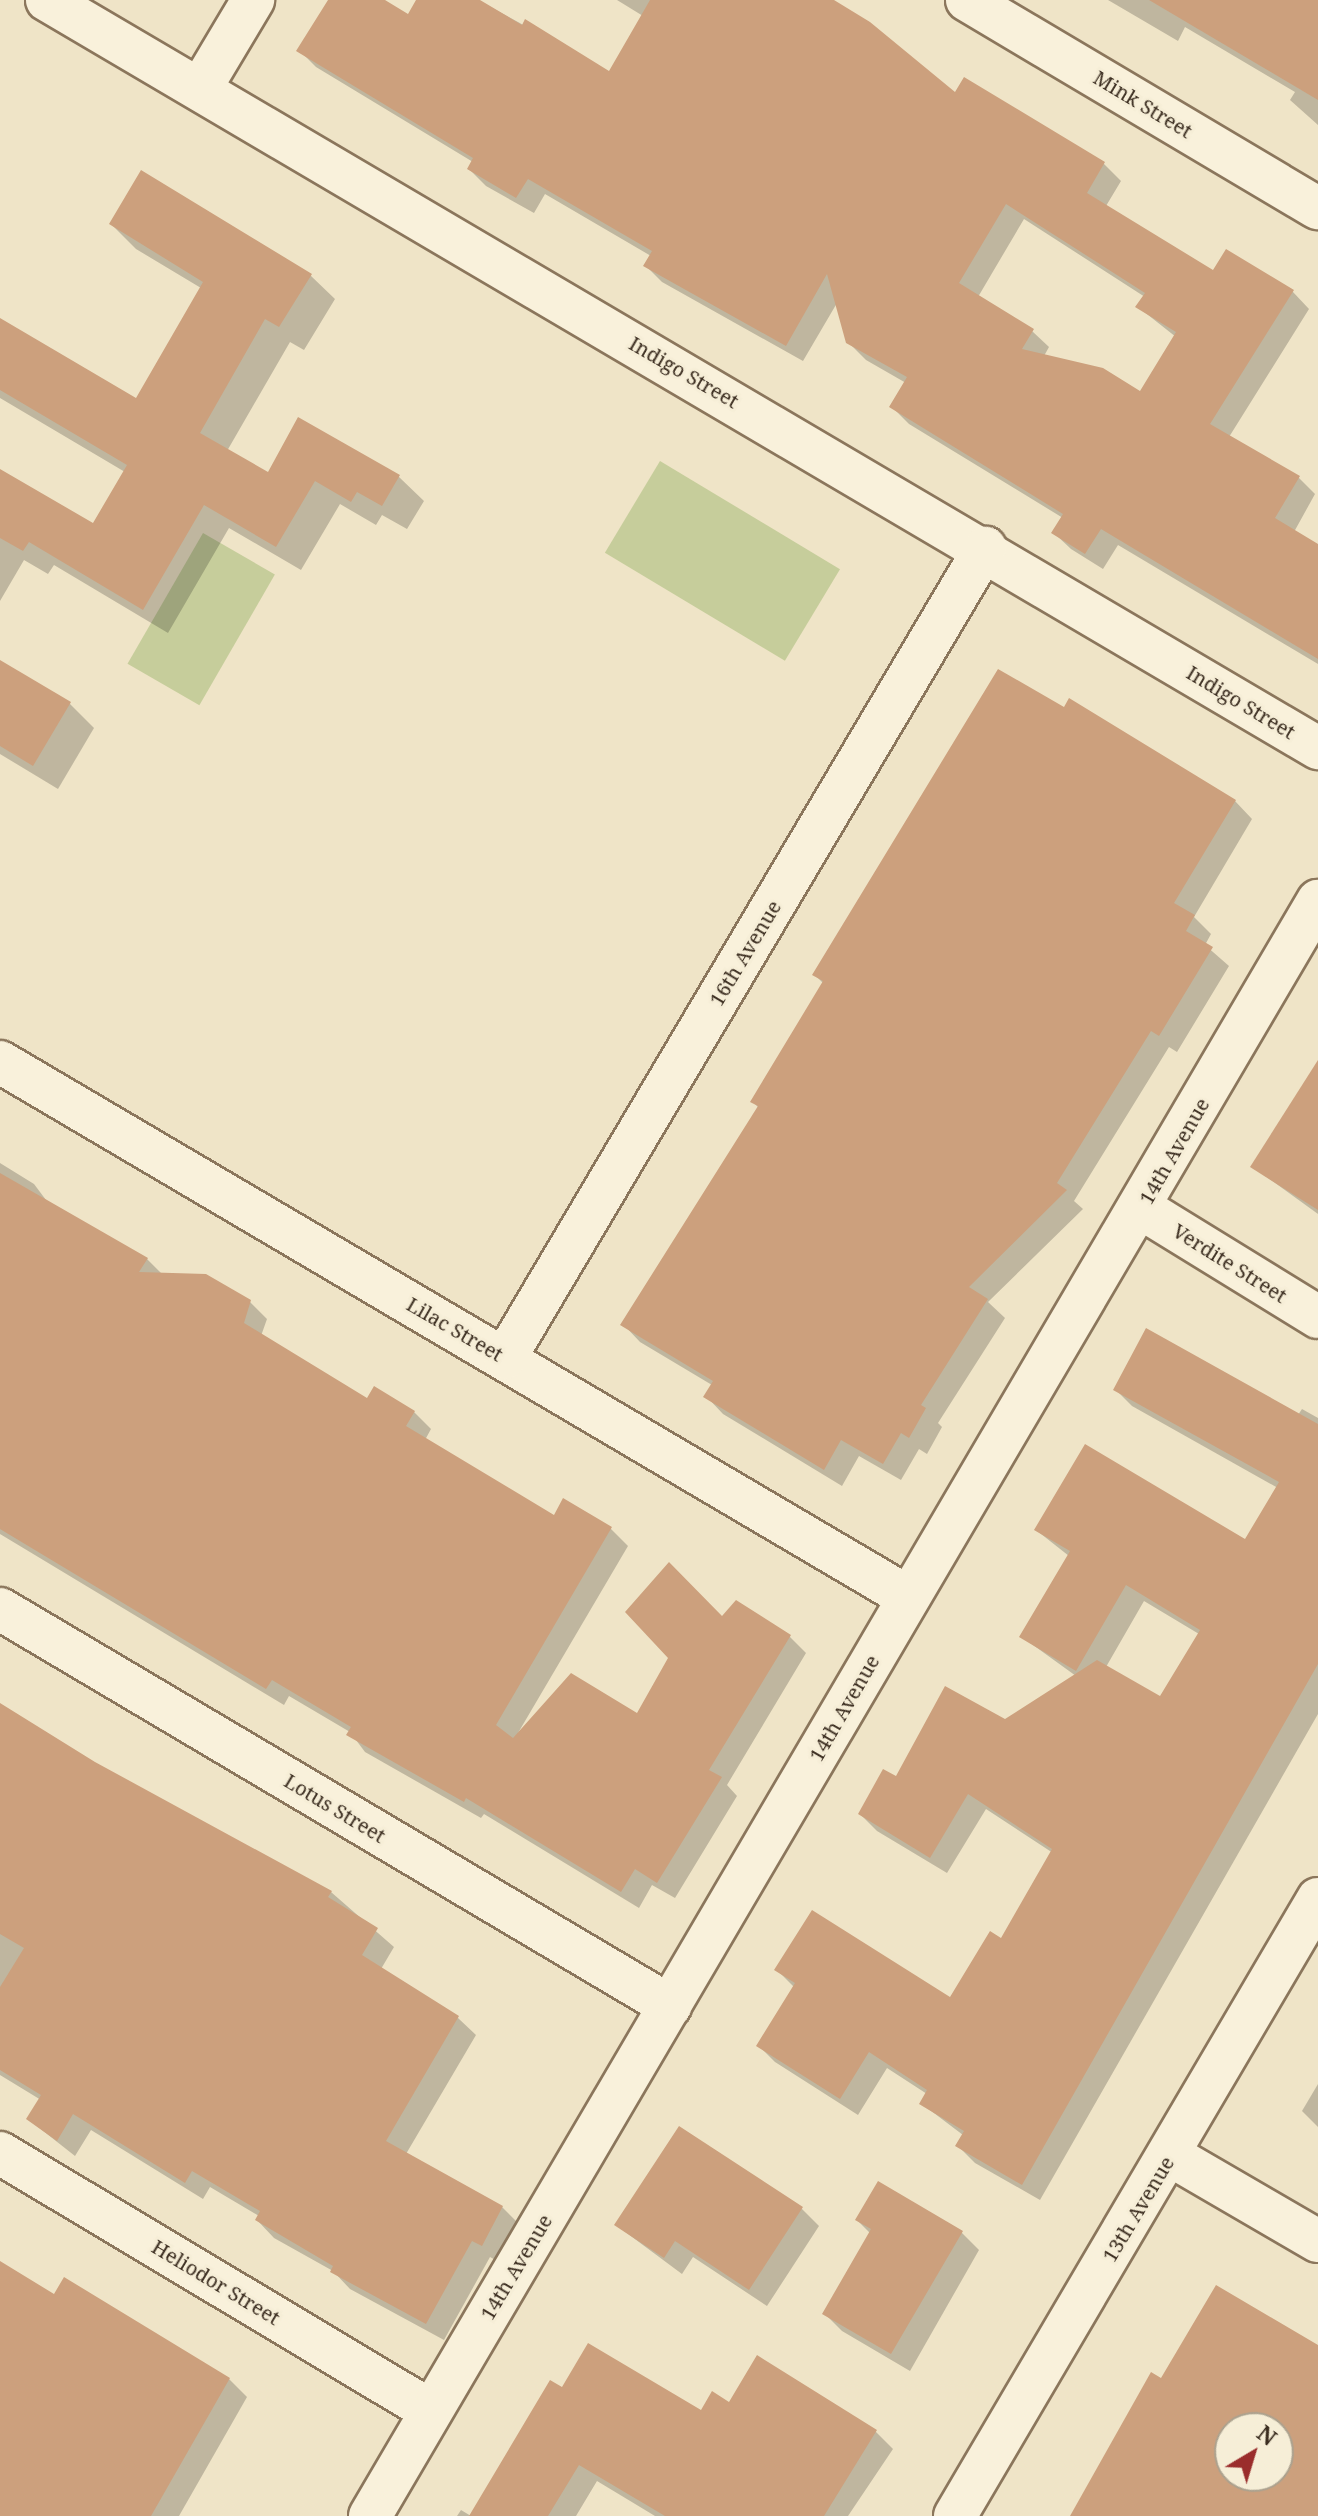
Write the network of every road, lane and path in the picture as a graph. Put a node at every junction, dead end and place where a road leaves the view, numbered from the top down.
1 (47, 0) edge
2 (253, 0) edge
3 (967, 0) edge
4 (200, 89) junction
5 (1318, 208) edge
6 (985, 548) junction
7 (1318, 748) edge
8 (1318, 901) edge
9 (0, 1062) edge
10 (1141, 1208) junction
11 (1318, 1317) edge
12 (505, 1358) junction
13 (908, 1597) junction
14 (0, 1609) edge
15 (1318, 1899) edge
16 (670, 2006) junction
17 (0, 2153) edge
18 (1170, 2155) junction
19 (1318, 2241) edge
20 (431, 2411) junction
21 (370, 2516) edge
22 (955, 2516) edge

1 - 4 street, Indigo Street
2 - 4 street
3 - 5 street, Mink Street
4 - 6 street, Indigo Street
6 - 7 street, Indigo Street
6 - 12 street, 16th Avenue
8 - 10 street, 14th Avenue
9 - 12 street, Lilac Street
10 - 11 street, Verdite Street
10 - 13 street, 14th Avenue
12 - 13 street, Lilac Street
13 - 16 street, 14th Avenue
14 - 16 street, Lotus Street
15 - 18 street, 13th Avenue
16 - 20 street, 14th Avenue
17 - 20 street, Heliodor Street
18 - 19 street
18 - 22 street, 13th Avenue
20 - 21 street, 14th Avenue

